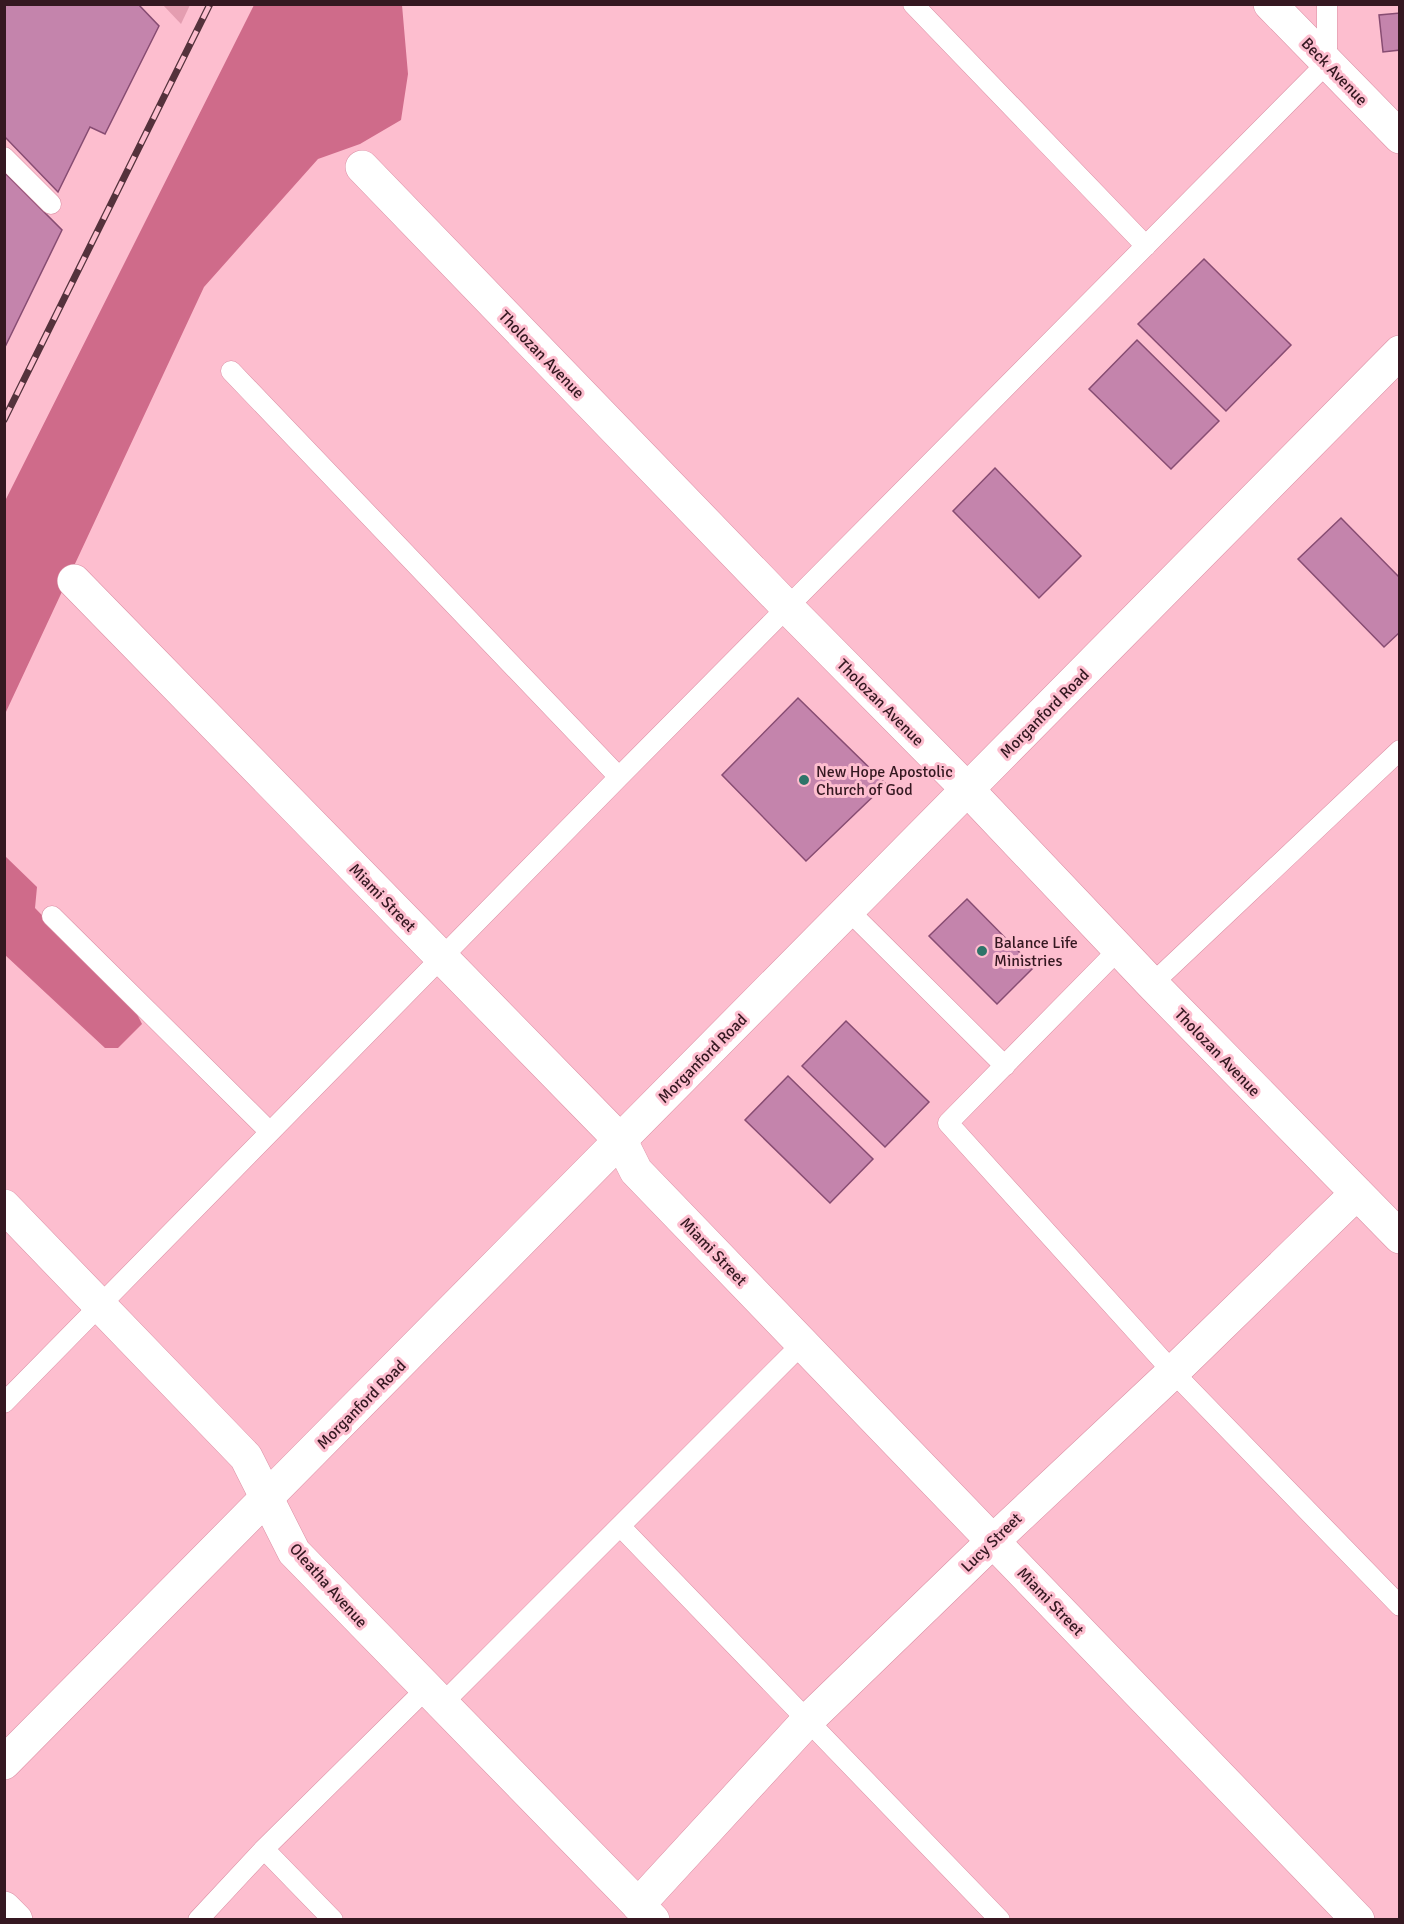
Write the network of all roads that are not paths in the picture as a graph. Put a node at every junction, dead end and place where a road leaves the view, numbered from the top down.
1 (913, 4) edge
2 (1270, 4) edge
3 (1327, 4) edge
4 (1327, 63) junction
5 (1400, 137) edge
6 (4, 157) edge
7 (362, 168) dead end
8 (51, 204) dead end
9 (1146, 246) junction
10 (1400, 352) edge
11 (231, 371) dead end
12 (74, 581) dead end
13 (787, 607) junction
14 (1400, 750) edge
15 (619, 777) junction
16 (968, 790) junction
17 (848, 910) junction
18 (52, 916) dead end
19 (1119, 949) junction
20 (442, 958) junction
21 (1152, 984) junction
22 (1005, 1066) junction
23 (269, 1131) junction
24 (621, 1141) junction
25 (1357, 1193) junction
26 (4, 1206) edge
27 (1400, 1237) edge
28 (99, 1306) junction
29 (803, 1343) junction
30 (1173, 1372) junction
31 (4, 1403) edge
32 (266, 1500) junction
33 (620, 1526) junction
34 (993, 1540) junction
35 (1400, 1606) edge
36 (434, 1697) junction
37 (808, 1720) junction
38 (4, 1763) edge
39 (264, 1849) junction
40 (4, 1908) edge
41 (646, 1912) edge
42 (16, 1920) edge
43 (198, 1920) edge
44 (333, 1920) edge
45 (1000, 1920) edge
46 (1358, 1920) edge

1 - 9 lane
2 - 4 street, Beck Avenue
3 - 4 lane
4 - 5 street, Beck Avenue
4 - 9 lane
6 - 8 lane
7 - 13 street, Tholozan Avenue
9 - 13 lane
10 - 16 street, Morganford Road
11 - 15 lane
12 - 20 street, Miami Street
13 - 15 lane
13 - 16 street, Tholozan Avenue
14 - 21 lane
15 - 20 lane
16 - 17 street, Morganford Road
16 - 19 street, Tholozan Avenue
17 - 22 lane
17 - 24 street, Morganford Road
18 - 23 lane
19 - 21 street, Tholozan Avenue
19 - 22 lane
20 - 23 lane
20 - 24 street, Miami Street
21 - 25 street, Tholozan Avenue
22 - 30 lane
23 - 28 lane
24 - 29 street, Miami Street
24 - 32 street, Morganford Road
25 - 27 street, Tholozan Avenue
25 - 30 street, Lucy Street
26 - 28 street, Oleatha Avenue
28 - 31 lane
28 - 32 street, Oleatha Avenue
29 - 33 lane
29 - 34 street, Miami Street
30 - 34 street, Lucy Street
30 - 35 lane
32 - 36 street, Oleatha Avenue
32 - 38 street, Morganford Road
33 - 36 lane
33 - 37 lane
34 - 37 street, Lucy Street
34 - 46 street, Miami Street
36 - 39 lane
36 - 41 street, Oleatha Avenue
37 - 41 street, Lucy Street
37 - 45 lane
39 - 43 lane
39 - 44 lane
40 - 42 street

